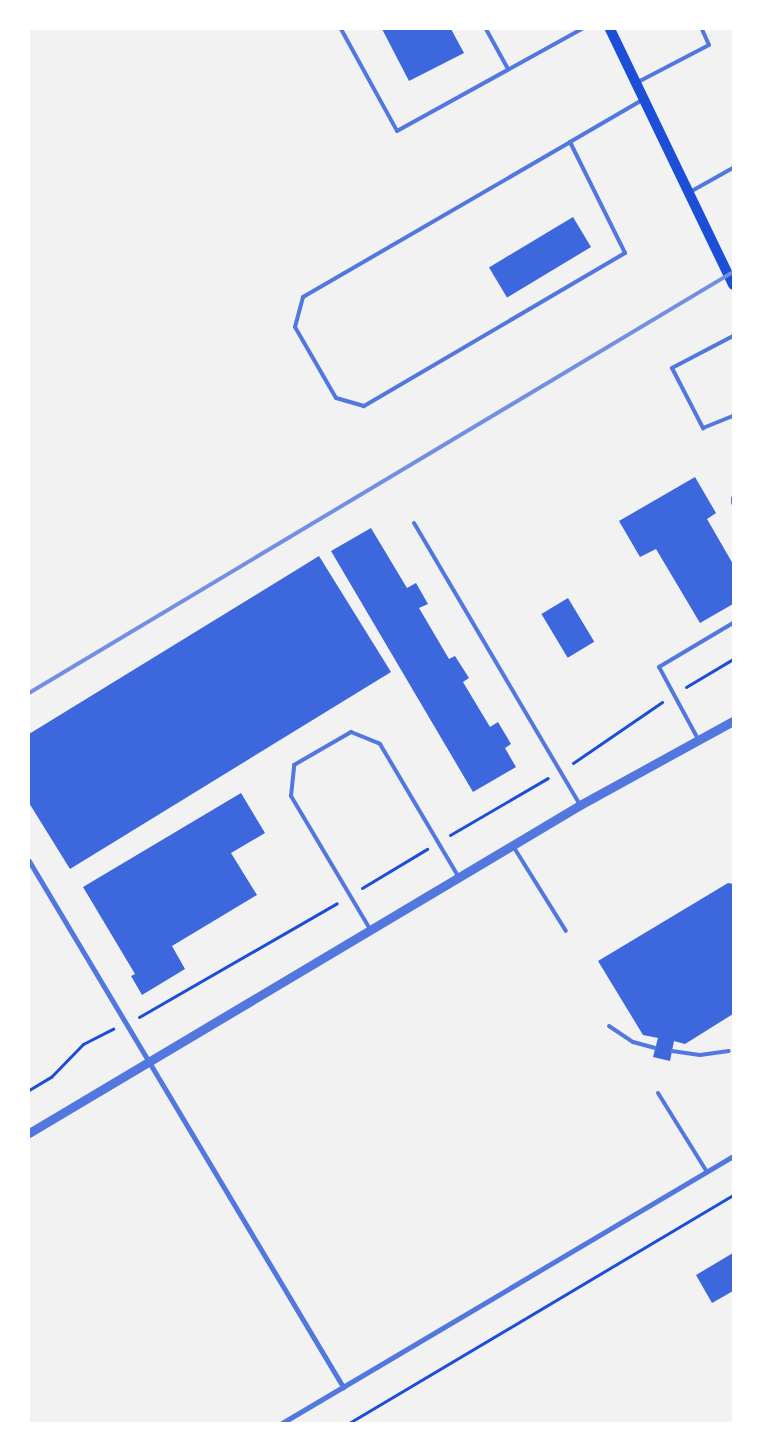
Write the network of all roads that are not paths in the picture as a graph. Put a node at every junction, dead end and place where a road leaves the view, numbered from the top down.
1 (341, 29) edge
2 (486, 29) edge
3 (582, 29) edge
4 (610, 29) edge
5 (702, 29) edge
6 (508, 69) junction
7 (635, 83) junction
8 (644, 99) junction
9 (570, 142) junction
10 (733, 168) edge
11 (688, 193) junction
12 (733, 285) edge
13 (733, 336) edge
14 (733, 416) edge
15 (733, 498) edge
16 (733, 503) edge
17 (414, 523) dead end
18 (733, 623) edge
19 (733, 721) edge
20 (698, 739) junction
21 (580, 805) junction
22 (513, 846) junction
23 (29, 861) edge
24 (460, 879) junction
25 (371, 930) junction
26 (566, 931) dead end
27 (609, 1026) dead end
28 (655, 1048) dead end
29 (672, 1051) dead end
30 (729, 1051) dead end
31 (148, 1062) junction
32 (658, 1092) dead end
33 (29, 1133) edge
34 (733, 1156) edge
35 (707, 1172) junction
36 (343, 1387) junction
37 (282, 1423) edge

1 - 6 lane
2 - 6 lane
3 - 6 lane
4 - 7 main road
5 - 7 lane
7 - 8 main road
8 - 9 lane
8 - 11 main road
9 - 9 lane
10 - 11 lane
11 - 12 main road
13 - 14 lane
15 - 16 lane
17 - 21 lane
18 - 20 lane
19 - 20 street
20 - 21 street
21 - 22 street
22 - 24 street
22 - 26 lane
23 - 31 street
24 - 25 street
24 - 25 lane
25 - 31 street
27 - 28 lane
29 - 30 lane
31 - 33 street
31 - 36 street
32 - 35 lane
34 - 35 street
35 - 36 street
36 - 37 street

